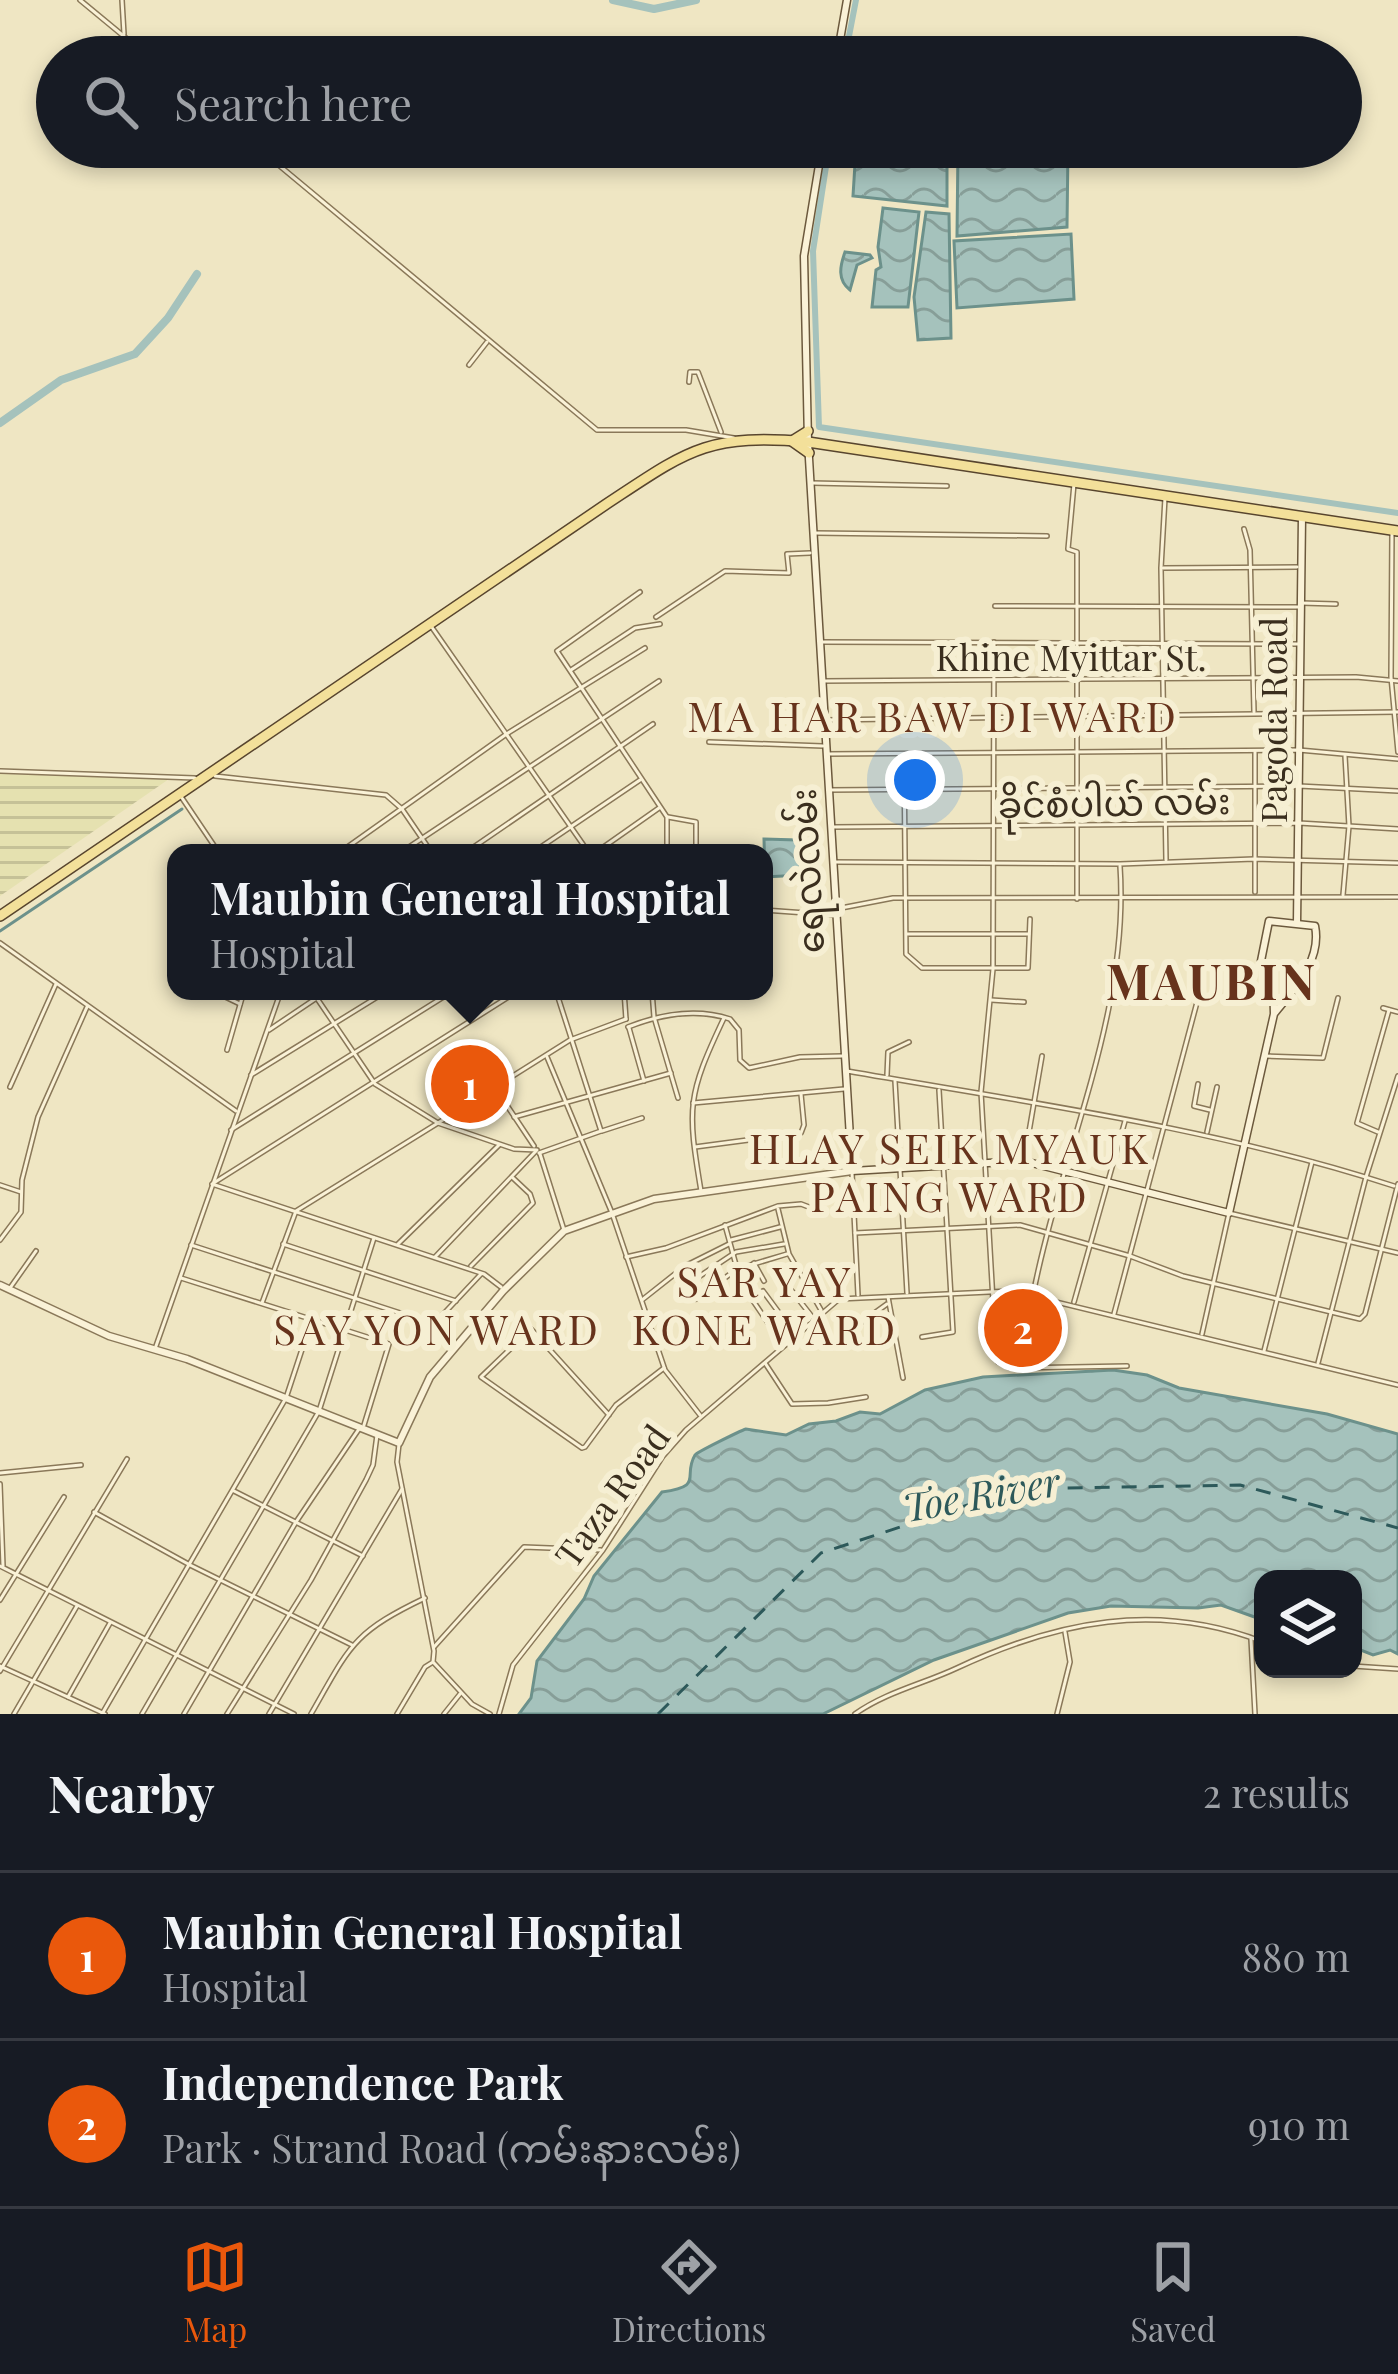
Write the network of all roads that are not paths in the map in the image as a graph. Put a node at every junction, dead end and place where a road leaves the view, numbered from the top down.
1 (80, 0) edge
2 (122, 0) edge
3 (847, 0) edge
4 (124, 36) joint
5 (841, 36) edge
6 (281, 168) edge
7 (819, 168) edge
8 (488, 340) junction
9 (469, 365) dead end
10 (689, 382) dead end
11 (722, 434) junction
12 (736, 438) junction
13 (808, 442) junction
14 (811, 483) junction
15 (1074, 483) junction
16 (947, 486) dead end
17 (1165, 496) junction
18 (1302, 518) junction
19 (1244, 529) dead end
20 (1395, 531) edge
21 (814, 533) junction
22 (1048, 536) dead end
23 (815, 554) junction
24 (1249, 567) junction
25 (1300, 567) junction
26 (1161, 568) junction
27 (640, 592) dead end
28 (1336, 604) dead end
29 (994, 605) dead end
30 (1300, 605) junction
31 (1250, 606) junction
32 (1077, 607) junction
33 (1162, 608) junction
34 (656, 617) dead end
35 (660, 624) dead end
36 (430, 625) junction
37 (994, 642) junction
38 (1078, 642) junction
39 (820, 643) junction
40 (1162, 643) junction
41 (1251, 644) junction
42 (1299, 644) junction
43 (1398, 644) edge
44 (1390, 645) junction
45 (645, 648) dead end
46 (569, 671) junction
47 (993, 678) junction
48 (1298, 678) junction
49 (1077, 680) junction
50 (1164, 680) junction
51 (1252, 680) junction
52 (658, 681) dead end
53 (822, 681) junction
54 (1395, 681) edge
55 (580, 688) junction
56 (1396, 712) edge
57 (1254, 713) junction
58 (1299, 713) junction
59 (1076, 714) junction
60 (1165, 714) junction
61 (600, 717) junction
62 (993, 717) junction
63 (824, 720) junction
64 (653, 724) dead end
65 (508, 733) junction
66 (709, 742) dead end
67 (620, 748) junction
68 (825, 750) junction
69 (1255, 750) junction
70 (1299, 750) junction
71 (1165, 751) junction
72 (1077, 752) junction
73 (995, 753) junction
74 (904, 754) junction
75 (1344, 754) junction
76 (1398, 755) edge
77 (530, 767) junction
78 (0, 771) edge
79 (205, 777) junction
80 (642, 779) junction
81 (1299, 786) junction
82 (1256, 787) junction
83 (1077, 788) junction
84 (1166, 788) junction
85 (994, 789) junction
86 (1348, 789) junction
87 (828, 790) junction
88 (904, 790) junction
89 (1398, 791) edge
90 (179, 794) junction
91 (550, 796) junction
92 (660, 807) junction
93 (402, 809) junction
94 (667, 817) junction
95 (1255, 823) junction
96 (1299, 823) junction
97 (1166, 824) junction
98 (1076, 825) junction
99 (994, 826) junction
100 (1349, 826) junction
101 (571, 827) junction
102 (830, 827) junction
103 (904, 827) junction
104 (1398, 829) edge
105 (422, 838) junction
106 (213, 844) edge
107 (352, 844) edge
108 (413, 844) edge
109 (426, 844) edge
110 (478, 844) edge
111 (546, 844) edge
112 (585, 844) edge
113 (605, 844) edge
114 (667, 844) edge
115 (696, 844) edge
116 (1254, 859) junction
117 (1299, 860) junction
118 (1345, 861) junction
119 (832, 862) junction
120 (904, 862) junction
121 (1166, 862) junction
122 (1398, 862) edge
123 (994, 863) junction
124 (1075, 864) junction
125 (1120, 864) junction
126 (1255, 895) junction
127 (1298, 896) junction
128 (1343, 897) junction
129 (1398, 897) edge
130 (904, 898) junction
131 (1122, 898) junction
132 (994, 899) junction
133 (1077, 899) junction
134 (773, 910) edge
135 (835, 912) junction
136 (0, 916) edge
137 (1030, 920) dead end
138 (1297, 923) junction
139 (905, 934) junction
140 (993, 934) junction
141 (1030, 934) junction
142 (0, 943) edge
143 (993, 969) junction
144 (57, 983) junction
145 (1200, 991) dead end
146 (1338, 998) dead end
147 (233, 1000) edge
148 (243, 1000) edge
149 (278, 1000) edge
150 (314, 1000) edge
151 (318, 1000) edge
152 (373, 1000) edge
153 (433, 1000) edge
154 (440, 1000) edge
155 (504, 1000) edge
156 (559, 1000) edge
157 (625, 1000) edge
158 (653, 1000) edge
159 (991, 1000) junction
160 (1024, 1002) dead end
161 (435, 1003) junction
162 (242, 1004) junction
163 (88, 1005) junction
164 (1398, 1012) edge
165 (1274, 1014) junction
166 (724, 1016) junction
167 (654, 1017) junction
168 (626, 1019) junction
169 (335, 1025) junction
170 (628, 1027) junction
171 (266, 1033) junction
172 (570, 1040) junction
173 (909, 1042) dead end
174 (227, 1050) dead end
175 (354, 1053) junction
176 (547, 1056) junction
177 (844, 1056) junction
178 (1042, 1056) dead end
179 (1264, 1056) junction
180 (845, 1070) junction
181 (671, 1073) junction
182 (250, 1076) junction
183 (1398, 1076) edge
184 (887, 1078) junction
185 (895, 1079) junction
186 (644, 1081) junction
187 (375, 1084) junction
188 (1198, 1084) dead end
189 (10, 1087) dead end
190 (939, 1087) junction
191 (1217, 1087) dead end
192 (495, 1088) junction
193 (846, 1088) junction
194 (981, 1092) junction
195 (801, 1093) junction
196 (589, 1097) junction
197 (678, 1098) dead end
198 (692, 1103) junction
199 (1034, 1103) junction
200 (567, 1104) junction
201 (1082, 1111) junction
202 (1212, 1111) junction
203 (238, 1112) junction
204 (514, 1117) junction
205 (642, 1118) dead end
206 (1125, 1119) junction
207 (438, 1123) junction
208 (1166, 1127) junction
209 (231, 1131) junction
210 (601, 1131) junction
211 (1379, 1132) junction
212 (1206, 1136) junction
213 (581, 1138) junction
214 (500, 1144) junction
215 (1244, 1144) junction
216 (694, 1147) junction
217 (538, 1151) junction
218 (1312, 1160) junction
219 (1024, 1161) junction
220 (984, 1163) junction
221 (941, 1166) junction
222 (899, 1168) junction
223 (852, 1171) junction
224 (1067, 1171) junction
225 (512, 1177) junction
226 (1366, 1177) junction
227 (1106, 1182) junction
228 (212, 1184) junction
229 (0, 1185) edge
230 (1398, 1185) edge
231 (701, 1191) junction
232 (21, 1192) junction
233 (1148, 1193) junction
234 (778, 1206) junction
235 (296, 1211) junction
236 (822, 1212) dead end
237 (612, 1213) junction
238 (1229, 1213) junction
239 (725, 1223) junction
240 (782, 1227) junction
241 (988, 1227) junction
242 (1295, 1228) junction
243 (945, 1229) junction
244 (564, 1231) junction
245 (903, 1231) junction
246 (855, 1233) junction
247 (1049, 1233) junction
248 (374, 1237) junction
249 (0, 1240) edge
250 (1348, 1241) junction
251 (730, 1242) junction
252 (786, 1243) junction
253 (283, 1244) junction
254 (1090, 1244) junction
255 (190, 1245) junction
256 (397, 1245) junction
257 (1380, 1249) junction
258 (36, 1251) dead end
259 (1398, 1253) edge
260 (733, 1254) junction
261 (789, 1254) junction
262 (1130, 1256) junction
263 (435, 1257) junction
264 (626, 1257) junction
265 (754, 1263) junction
266 (468, 1268) junction
267 (363, 1270) junction
268 (737, 1270) junction
269 (272, 1271) junction
270 (482, 1273) junction
271 (179, 1277) junction
272 (764, 1282) dead end
273 (741, 1283) junction
274 (1213, 1283) junction
275 (688, 1284) dead end
276 (4, 1288) edge
277 (504, 1290) junction
278 (763, 1291) dead end
279 (792, 1291) dead end
280 (950, 1292) junction
281 (993, 1292) junction
282 (908, 1294) junction
283 (888, 1295) junction
284 (1032, 1296) junction
285 (724, 1297) dead end
286 (858, 1297) junction
287 (696, 1299) dead end
288 (1277, 1299) junction
289 (355, 1300) junction
290 (642, 1300) junction
291 (457, 1302) junction
292 (262, 1303) junction
293 (889, 1303) junction
294 (1073, 1305) junction
295 (822, 1312) junction
296 (1330, 1312) junction
297 (1114, 1316) junction
298 (814, 1318) junction
299 (312, 1319) junction
300 (344, 1329) junction
301 (795, 1335) junction
302 (1201, 1336) junction
303 (922, 1337) dead end
304 (838, 1340) dead end
305 (783, 1345) junction
306 (154, 1350) junction
307 (1264, 1351) junction
308 (765, 1361) junction
309 (1318, 1364) junction
310 (1127, 1366) dead end
311 (664, 1368) junction
312 (903, 1378) dead end
313 (1398, 1385) edge
314 (866, 1397) dead end
315 (286, 1398) junction
316 (319, 1411) junction
317 (609, 1415) junction
318 (701, 1417) junction
319 (361, 1428) junction
320 (377, 1434) junction
321 (399, 1443) junction
322 (127, 1459) dead end
323 (81, 1465) dead end
324 (0, 1473) edge
325 (0, 1484) edge
326 (404, 1487) junction
327 (232, 1490) junction
328 (64, 1497) dead end
329 (264, 1506) junction
330 (94, 1512) junction
331 (296, 1522) junction
332 (331, 1540) junction
333 (603, 1550) junction
334 (363, 1556) junction
335 (190, 1565) junction
336 (2, 1567) edge
337 (15, 1573) junction
338 (221, 1580) junction
339 (48, 1590) junction
340 (254, 1596) junction
341 (427, 1597) junction
342 (0, 1600) edge
343 (78, 1605) junction
344 (289, 1613) junction
345 (111, 1622) junction
346 (320, 1628) junction
347 (1064, 1631) junction
348 (1251, 1638) junction
349 (145, 1639) junction
350 (1254, 1639) edge
351 (352, 1645) junction
352 (434, 1647) junction
353 (178, 1655) junction
354 (433, 1662) junction
355 (1362, 1667) edge
356 (1, 1668) edge
357 (1398, 1669) edge
358 (210, 1672) junction
359 (33, 1681) junction
360 (243, 1688) junction
361 (461, 1692) junction
362 (68, 1697) junction
363 (275, 1704) junction
364 (14, 1714) edge
365 (103, 1714) edge
366 (142, 1714) edge
367 (184, 1714) edge
368 (227, 1714) edge
369 (269, 1714) edge
370 (293, 1714) edge
371 (311, 1714) edge
372 (398, 1714) edge
373 (444, 1714) edge
374 (490, 1714) edge
375 (499, 1714) edge
376 (855, 1714) edge
377 (1057, 1714) edge
378 (1255, 1714) edge

1 - 4 street
2 - 4 street
3 - 5 main road
6 - 8 street
7 - 13 main road, ရေလဲလမ်း
8 - 9 street
8 - 11 street
10 - 11 street
11 - 12 street
12 - 13 main road
12 - 36 main road
13 - 14 main road, ရေလဲလမ်း
13 - 15 main road
14 - 16 street
14 - 21 main road, ရေလဲလမ်း
15 - 17 main road
15 - 32 street
17 - 18 main road
17 - 26 street
18 - 20 main road
18 - 25 main road, Pagoda Road
19 - 24 street
20 - 44 street
21 - 22 street
21 - 23 main road, ရေလဲလမ်း
23 - 34 street
23 - 39 main road, ရေလဲလမ်း
24 - 25 street
24 - 26 street
24 - 31 street
25 - 30 main road, Pagoda Road
26 - 33 street
27 - 46 street
28 - 30 street
29 - 32 street
30 - 31 street
30 - 42 main road, Pagoda Road
31 - 33 street
31 - 41 street
32 - 33 street
32 - 38 street
33 - 40 street
35 - 46 street
36 - 65 street
36 - 79 main road
37 - 38 street
37 - 39 street
37 - 47 street
38 - 40 street
38 - 49 street
39 - 53 main road, ရေလဲလမ်း
40 - 41 street
40 - 50 street
41 - 42 street
41 - 51 street
42 - 48 main road, Pagoda Road
43 - 44 street
44 - 54 street
45 - 55 street
46 - 55 street
47 - 49 street, Khine Myittar St.
47 - 53 street, Khine Myittar St.
47 - 62 street
48 - 51 street, Khine Myittar St.
48 - 54 street, Khine Myittar St.
48 - 58 main road, Pagoda Road
49 - 50 street, Khine Myittar St.
49 - 59 street
50 - 51 street, Khine Myittar St.
50 - 60 street
51 - 57 street
52 - 61 street
53 - 63 main road, ရေလဲလမ်း
54 - 56 street
55 - 61 street
55 - 65 street
56 - 58 street
56 - 76 street
57 - 58 street
57 - 60 street
58 - 70 main road, Pagoda Road
59 - 60 street
59 - 62 street
59 - 72 street
60 - 71 street
61 - 67 street
61 - 77 street
62 - 63 street
62 - 73 street
63 - 68 main road, ရေလဲလမ်း
64 - 67 street
65 - 77 street
65 - 93 street
66 - 68 street
67 - 80 street
67 - 91 street
68 - 74 street
68 - 87 main road, ရေလဲလမ်း
69 - 70 street
69 - 71 street
69 - 82 street
70 - 75 street
70 - 81 main road, Pagoda Road
71 - 72 street
71 - 84 street
72 - 73 street
72 - 83 street
73 - 74 street
73 - 85 street
74 - 88 street
75 - 76 street
75 - 86 street
77 - 91 street
77 - 105 street
78 - 79 street
79 - 90 main road
79 - 93 street
80 - 92 street
80 - 101 street
81 - 82 street
81 - 86 street
81 - 96 main road, Pagoda Road
82 - 84 street
82 - 95 street
83 - 84 street
83 - 85 street
83 - 98 street
84 - 97 street
85 - 88 street
85 - 99 street
86 - 89 street
86 - 100 street
87 - 88 street
87 - 102 main road, ရေလဲလမ်း
88 - 103 street
90 - 106 street
90 - 136 main road
91 - 101 street
91 - 110 street
92 - 94 street
92 - 113 street
93 - 105 street
93 - 107 street
94 - 114 street
94 - 115 street
95 - 96 street, ခိုင်စံပါယ် လမ်း
95 - 97 street, ခိုင်စံပါယ် လမ်း
95 - 116 street
96 - 100 street, ခိုင်စံပါယ် လမ်း
96 - 117 main road, Pagoda Road
97 - 98 street, ခိုင်စံပါယ် လမ်း
97 - 121 street
98 - 99 street, ခိုင်စံပါယ် လမ်း
98 - 124 street
99 - 103 street, ခိုင်စံပါယ် လမ်း
99 - 123 street
100 - 104 street, ခိုင်စံပါယ် လမ်း
100 - 118 street
101 - 111 street
101 - 112 street
102 - 103 street, ခိုင်စံပါယ် လမ်း
102 - 119 main road, ရေလဲလမ်း
103 - 120 street
105 - 108 street
105 - 109 street
116 - 117 street
116 - 121 street
116 - 126 street
117 - 118 street
117 - 127 main road, Pagoda Road
118 - 122 street
118 - 128 street
119 - 120 street
119 - 135 main road, ရေလဲလမ်း
120 - 123 street
120 - 130 street
121 - 125 street
123 - 124 street
123 - 132 street
124 - 125 street
124 - 133 street
125 - 131 street
126 - 127 street
126 - 131 street
127 - 128 street
127 - 138 main road, Pagoda Road
128 - 129 street
130 - 132 street
130 - 135 street
130 - 139 street
131 - 133 street
131 - 201 street
132 - 133 street
132 - 140 street
134 - 135 street
135 - 177 main road, ရေလဲလမ်း
137 - 141 street
138 - 165 main road, Pagoda Road
138 - 165 main road, Pagoda Road
139 - 140 street
139 - 143 street
140 - 141 street
140 - 143 street
141 - 143 street
142 - 144 street
143 - 159 street
144 - 163 street
144 - 189 street
145 - 208 street
146 - 179 street
147 - 162 street
148 - 162 street
149 - 171 street
150 - 171 street
151 - 169 street
152 - 169 street
153 - 161 street
154 - 161 street
155 - 187 street
156 - 172 street
157 - 168 street
158 - 167 street
159 - 160 street
159 - 194 street
161 - 175 street
162 - 174 street
163 - 203 street
163 - 232 street
164 - 211 street
165 - 179 main road, Pagoda Road
166 - 167 street
166 - 177 street
166 - 198 street
167 - 170 street
167 - 181 street
168 - 170 street
168 - 172 street
169 - 175 street
169 - 182 street
170 - 186 street
171 - 182 street
172 - 176 street
172 - 196 street
173 - 184 street
175 - 187 street
175 - 209 street
176 - 192 street
176 - 200 street
177 - 180 main road, ရေလဲလမ်း
178 - 199 street
179 - 215 main road, Pagoda Road
180 - 184 street
180 - 193 main road, ရေလဲလမ်း
181 - 186 street
181 - 197 street
182 - 203 street
183 - 211 street
184 - 185 street
185 - 190 street
185 - 222 street
186 - 196 street
187 - 207 street
187 - 228 street
188 - 202 street
190 - 194 street
190 - 221 street
191 - 202 street
192 - 204 street
192 - 207 street
193 - 195 street
193 - 223 main road, ရေလဲလမ်း
194 - 199 street
194 - 220 street
195 - 198 street
195 - 216 street
196 - 200 street
196 - 210 street
198 - 216 street
199 - 201 street
199 - 219 street
200 - 204 street
200 - 213 street
201 - 206 street
201 - 224 street
202 - 212 street
203 - 209 street
204 - 217 street
205 - 210 street
206 - 208 street
206 - 227 street
207 - 214 street
207 - 235 street
208 - 212 street
208 - 233 street
209 - 228 street
210 - 213 street
211 - 226 street
212 - 215 street
213 - 217 street
213 - 237 street
214 - 217 street
214 - 256 street
215 - 218 street
215 - 238 main road, Pagoda Road
216 - 231 street
217 - 225 street
217 - 244 street
218 - 226 street
218 - 242 street
219 - 220 main road
219 - 224 main road
220 - 221 main road
220 - 241 street
221 - 222 main road
221 - 243 street
222 - 223 main road
222 - 245 street
223 - 231 main road
223 - 246 street, ရေလဲလမ်း
224 - 227 main road
224 - 247 street
225 - 263 street
225 - 266 street
226 - 230 street
226 - 250 street
227 - 233 main road
227 - 254 street
228 - 235 street
228 - 255 street
229 - 232 street
230 - 257 street
231 - 237 main road
232 - 249 street
233 - 238 main road
233 - 262 street
234 - 236 street
234 - 239 street
234 - 240 street
235 - 248 street
235 - 253 street
237 - 244 main road
237 - 264 street
238 - 242 street
238 - 274 street, Pagoda Road
239 - 251 street
239 - 264 street
240 - 251 street
240 - 252 street
241 - 243 street
241 - 247 street
241 - 281 street
242 - 250 street
242 - 288 street
243 - 245 street
243 - 280 street
244 - 277 main road
245 - 246 street
245 - 282 street
246 - 286 street, ရေလဲလမ်း
247 - 254 street
247 - 284 street
248 - 256 street
248 - 267 street
250 - 257 street
250 - 296 street
251 - 260 street
251 - 290 street
252 - 260 street
252 - 261 street
253 - 267 street
253 - 269 street
254 - 262 street
254 - 294 street
255 - 269 street
255 - 271 street
256 - 263 street
257 - 259 street
257 - 296 street
258 - 276 street
260 - 268 street
260 - 275 street
261 - 265 street
261 - 295 street
262 - 274 street
262 - 297 street
263 - 266 street
264 - 290 street
265 - 268 street
265 - 272 street
266 - 270 street
267 - 289 street
267 - 291 street
268 - 273 street
268 - 287 street
269 - 289 street
269 - 292 street
270 - 277 street
270 - 291 street
271 - 292 street
271 - 306 street
273 - 285 street
273 - 305 street
274 - 288 street
274 - 302 street, Pagoda Road
276 - 306 main road
277 - 321 main road
278 - 301 street
279 - 298 street
280 - 281 street, Taza Road
280 - 282 street, Taza Road
280 - 303 street
281 - 284 street, Taza Road
281 - 310 street
282 - 283 street, Taza Road
283 - 286 street, Taza Road
283 - 293 street
284 - 294 street, Taza Road
286 - 295 street, Taza Road
288 - 296 street
288 - 307 street
289 - 291 street
289 - 300 street
290 - 311 street
292 - 299 street
293 - 304 street
293 - 312 street
294 - 297 street, Taza Road
295 - 298 street, Taza Road
296 - 309 street
297 - 302 street, Taza Road
298 - 301 street, Taza Road
299 - 300 street
299 - 315 street
300 - 316 street
300 - 319 street
301 - 305 street, Taza Road
302 - 307 street, Taza Road
305 - 308 street, Taza Road
306 - 315 main road
307 - 309 street, Taza Road
308 - 314 street
308 - 318 street, Taza Road
309 - 313 street, Taza Road
311 - 317 street
311 - 318 street
315 - 316 main road
315 - 327 street
316 - 319 main road
316 - 329 street
317 - 317 street
318 - 333 street, Taza Road
319 - 320 main road
319 - 331 street
320 - 321 main road
320 - 332 street
321 - 326 street
322 - 330 street
323 - 324 street
325 - 336 street
326 - 334 street
326 - 341 street
327 - 329 street
327 - 335 street
328 - 337 street
329 - 331 street
329 - 338 street
330 - 335 street
330 - 339 street
331 - 332 street
331 - 340 street
332 - 334 street
332 - 344 street
333 - 352 street
333 - 375 street, Taza Road
334 - 346 street
335 - 338 street
335 - 349 street
336 - 337 street
337 - 339 street
337 - 342 street
338 - 340 street
338 - 353 street
339 - 343 street
339 - 356 street
340 - 344 street
340 - 358 street
341 - 351 street
341 - 352 street
343 - 345 street
343 - 359 street
344 - 346 street
344 - 360 street
345 - 349 street
345 - 362 street
346 - 351 street
346 - 363 street
347 - 348 street
347 - 376 street
347 - 377 street
348 - 350 street
348 - 378 street
349 - 353 street
349 - 365 street
351 - 371 street
352 - 354 street
353 - 358 street
353 - 366 street
354 - 361 street
354 - 372 street
355 - 357 street
356 - 359 street
358 - 360 street
358 - 367 street
359 - 362 street
359 - 364 street
360 - 363 street
360 - 368 street
361 - 373 street
361 - 374 street
362 - 365 street
363 - 369 street
363 - 370 street

